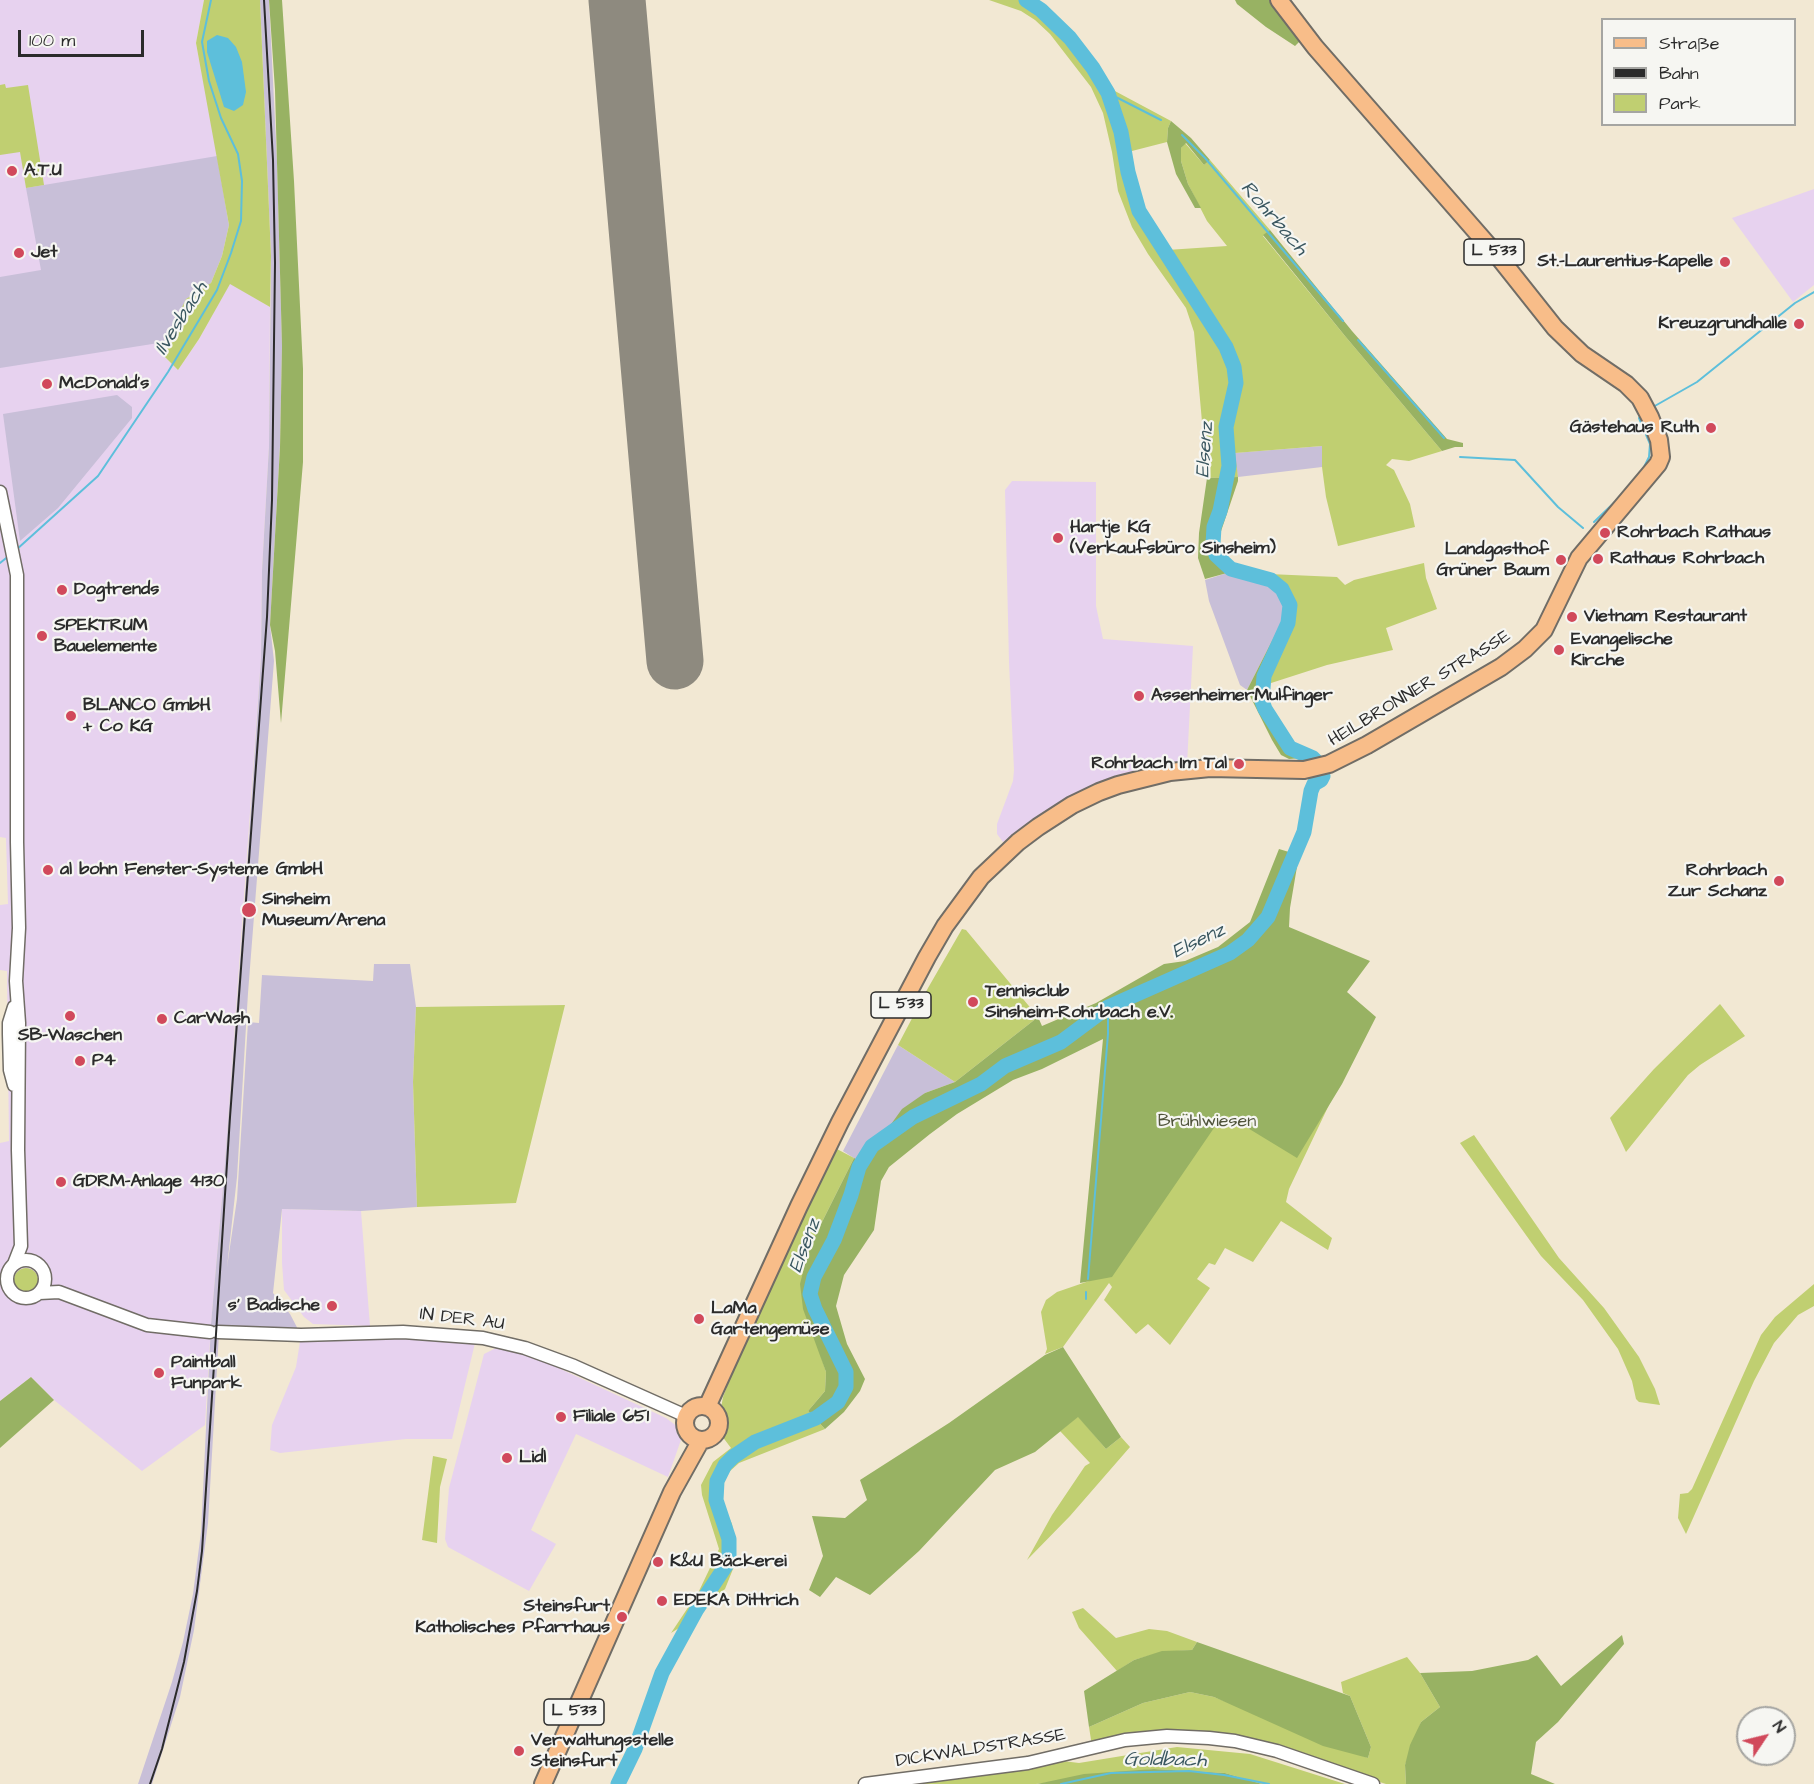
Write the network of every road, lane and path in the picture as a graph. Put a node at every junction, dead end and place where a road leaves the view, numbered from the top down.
1 (1279, 0) edge
2 (1, 496) edge
3 (21, 1246) junction
4 (28, 1260) junction
5 (14, 1263) junction
6 (44, 1275) junction
7 (39, 1293) junction
8 (88, 1304) junction
9 (707, 1407) junction
10 (686, 1416) junction
11 (695, 1438) junction
12 (543, 1784) edge
13 (865, 1784) edge
14 (1373, 1784) edge

1 - 9 main road, HEILBRONNER STRASSE / L 533
2 - 3 street
3 - 4 street
3 - 5 street
4 - 5 street
4 - 6 street
5 - 7 street
6 - 7 street
6 - 8 street, IN DER AU
7 - 8 street, IN DER AU
8 - 10 street, IN DER AU
9 - 10 main road
9 - 11 main road
10 - 11 main road
11 - 12 main road, L 533
13 - 14 street, DICKWALDSTRASSE

